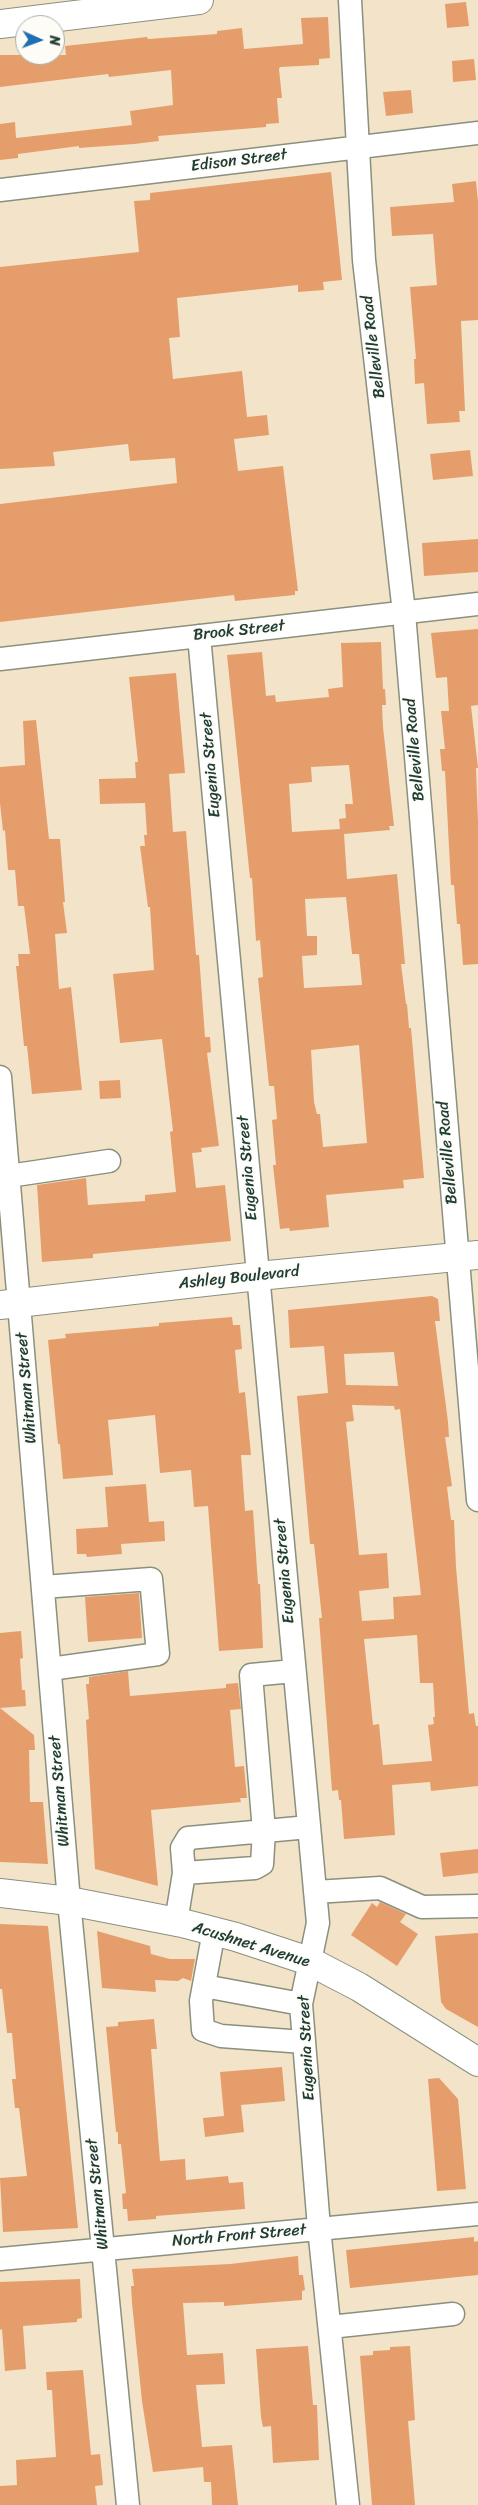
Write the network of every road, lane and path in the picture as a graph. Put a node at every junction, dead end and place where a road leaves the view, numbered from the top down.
1 (200, 0) edge
2 (350, 0) edge
3 (0, 24) edge
4 (478, 133) edge
5 (358, 146) junction
6 (0, 190) edge
7 (478, 604) edge
8 (404, 613) junction
9 (199, 636) junction
10 (0, 659) edge
11 (0, 1077) edge
12 (109, 1161) dead end
13 (9, 1176) junction
14 (467, 1256) edge
15 (258, 1276) junction
16 (10, 1304) edge
17 (474, 1410) edge
18 (478, 1500) edge
19 (43, 1587) junction
20 (50, 1669) junction
21 (294, 1671) junction
22 (309, 1827) junction
23 (264, 1831) junction
24 (184, 1873) junction
25 (315, 1892) junction
26 (0, 1893) edge
27 (69, 1901) junction
28 (478, 1906) edge
29 (176, 1922) junction
30 (214, 1931) junction
31 (309, 1961) junction
32 (204, 1986) junction
33 (301, 2004) junction
34 (304, 2042) junction
35 (478, 2062) edge
36 (478, 2214) edge
37 (320, 2228) junction
38 (103, 2249) junction
39 (0, 2259) edge
40 (453, 2314) dead end
41 (330, 2327) junction
42 (128, 2505) edge
43 (348, 2505) edge

1 - 3 main road
2 - 5 street, Belleville Road
4 - 5 street, Edison Street
5 - 6 street, Edison Street
5 - 8 street, Belleville Road
7 - 8 street, Brook Street
8 - 9 street, Brook Street
8 - 14 street, Belleville Road
9 - 10 street, Brook Street
9 - 15 street, Eugenia Street
11 - 13 street, Whitman Street
12 - 13 street
13 - 16 street, Whitman Street
14 - 15 main road, Ashley Boulevard
14 - 17 street, Belleville Road
15 - 16 main road, Ashley Boulevard
15 - 21 street, Eugenia Street
16 - 19 street, Whitman Street
17 - 18 street, Belleville Road
19 - 20 street, Whitman Street
19 - 20 street
20 - 27 street, Whitman Street
21 - 22 street, Eugenia Street
21 - 23 street
22 - 23 street
22 - 25 street, Eugenia Street
23 - 24 street
23 - 24 street
24 - 29 street
25 - 28 street
25 - 31 street, Eugenia Street
26 - 27 main road, Acushnet Avenue
27 - 29 main road, Acushnet Avenue
27 - 38 street, Whitman Street
29 - 30 main road, Acushnet Avenue
30 - 31 main road, Acushnet Avenue
30 - 32 street
31 - 33 street, Eugenia Street
31 - 35 main road, Acushnet Avenue
32 - 33 street
32 - 34 street
33 - 34 street, Eugenia Street
34 - 37 street, Eugenia Street
36 - 37 street, North Front Street
37 - 38 street, North Front Street
37 - 41 street, Eugenia Street
38 - 39 street, North Front Street
38 - 42 street, Whitman Street
40 - 41 street
41 - 43 street, Eugenia Street

